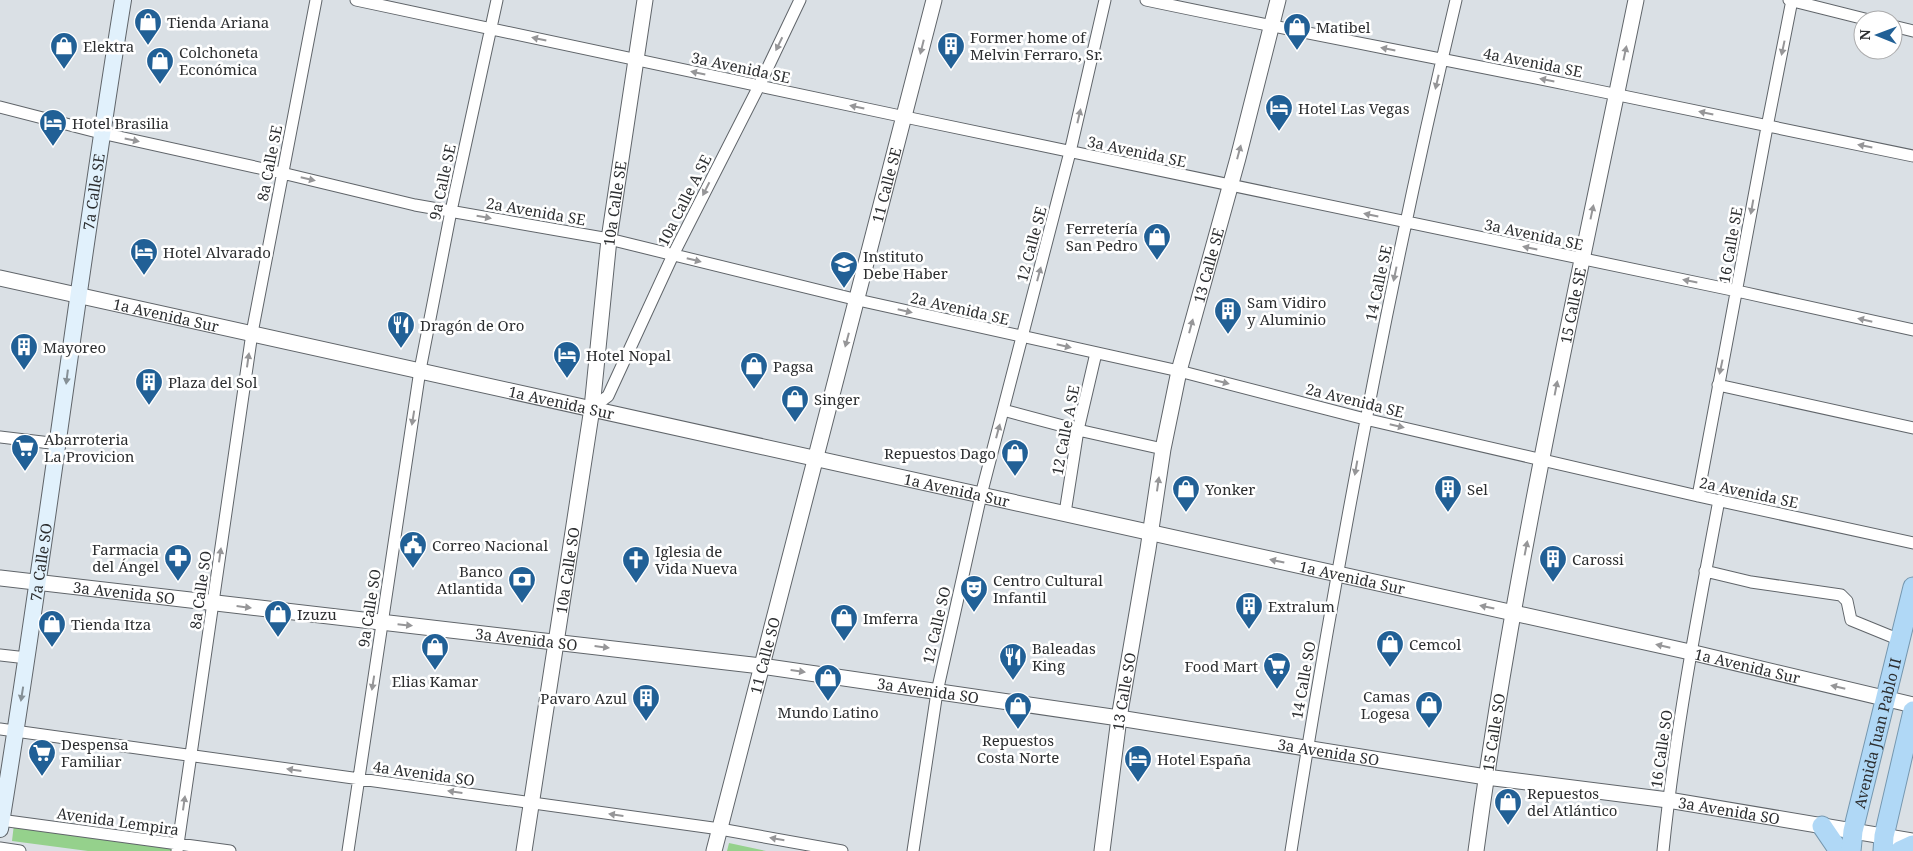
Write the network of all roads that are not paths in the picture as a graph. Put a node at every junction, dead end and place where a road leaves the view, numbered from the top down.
1 (122, 0) edge
2 (316, 0) edge
3 (356, 0) edge
4 (497, 0) edge
5 (645, 0) edge
6 (800, 0) edge
7 (934, 0) edge
8 (1105, 0) edge
9 (1146, 0) edge
10 (1278, 0) edge
11 (1456, 0) edge
12 (1636, 0) edge
13 (1791, 0) edge
14 (1853, 16) edge
15 (1272, 27) junction
16 (491, 29) junction
17 (1442, 59) junction
18 (636, 60) junction
19 (759, 86) junction
20 (1616, 94) junction
21 (0, 108) edge
22 (905, 118) junction
23 (1767, 127) junction
24 (101, 133) junction
25 (1070, 152) junction
26 (1913, 156) edge
27 (282, 172) junction
28 (1230, 185) junction
29 (450, 212) junction
30 (1406, 222) junction
31 (609, 239) junction
32 (673, 255) junction
33 (1582, 259) junction
34 (0, 278) edge
35 (1737, 291) junction
36 (78, 294) junction
37 (858, 300) junction
38 (1913, 330) edge
39 (252, 333) junction
40 (1022, 337) junction
41 (1096, 353) junction
42 (420, 370) junction
43 (1179, 371) junction
44 (1718, 385) junction
45 (592, 408) junction
46 (1004, 410) junction
47 (1365, 419) junction
48 (1913, 428) edge
49 (1078, 430) junction
50 (0, 438) edge
51 (59, 444) junction
52 (1163, 449) junction
53 (817, 458) junction
54 (1542, 459) junction
55 (981, 495) junction
56 (1698, 496) junction
57 (1719, 500) junction
58 (1064, 514) junction
59 (1151, 533) junction
60 (1913, 543) edge
61 (1706, 571) junction
62 (1337, 574) junction
63 (0, 578) edge
64 (39, 583) junction
65 (1913, 587) edge
66 (213, 603) junction
67 (1514, 613) junction
68 (382, 623) junction
69 (1900, 640) junction
70 (556, 641) junction
71 (1690, 652) junction
72 (0, 655) edge
73 (27, 658) junction
74 (761, 666) junction
75 (937, 692) junction
76 (1886, 698) junction
77 (1913, 705) edge
78 (1913, 711) edge
79 (1119, 718) junction
80 (8, 730) edge
81 (1307, 749) junction
82 (191, 755) junction
83 (1486, 777) junction
84 (359, 779) junction
85 (1668, 800) junction
86 (532, 803) junction
87 (0, 823) edge
88 (1822, 826) junction
89 (720, 829) junction
90 (1853, 831) junction
91 (1913, 841) edge
92 (1884, 844) edge
93 (1913, 845) edge
94 (178, 847) edge
95 (0, 848) edge
96 (20, 851) edge
97 (230, 851) edge
98 (348, 851) edge
99 (524, 851) edge
100 (714, 851) edge
101 (842, 851) edge
102 (913, 851) edge
103 (1102, 851) edge
104 (1291, 851) edge
105 (1476, 851) edge
106 (1663, 851) edge
107 (1839, 851) edge
108 (1851, 851) edge
109 (1900, 851) edge

1 - 24 main road, 7a Calle SE
2 - 27 street, 8a Calle SE
3 - 16 street, 3a Avenida SE
4 - 16 street, 9a Calle SE
5 - 18 street, 10a Calle SE
6 -> 19 street, 10a Calle A SE
7 -> 22 street, 11 Calle SE
25 -> 8 street, 12 Calle SE
9 - 15 street, 4a Avenida SE
10 - 15 street, 13 Calle SE
11 - 17 street, 14 Calle SE
20 -> 12 street, 15 Calle SE
13 - 14 street
13 -> 23 street, 16 Calle SE
17 -> 15 street, 4a Avenida SE
28 -> 15 street, 13 Calle SE
18 -> 16 street, 3a Avenida SE
16 - 29 street, 9a Calle SE
20 -> 17 street, 4a Avenida SE
17 -> 30 street, 14 Calle SE
19 -> 18 street, 3a Avenida SE
18 - 31 street, 10a Calle SE
22 -> 19 street, 3a Avenida SE
19 -> 32 street, 10a Calle A SE
23 -> 20 street, 4a Avenida SE
33 -> 20 street, 15 Calle SE
21 - 24 street, 2a Avenida SE
22 - 25 street, 3a Avenida SE
22 - 37 street, 11 Calle SE
26 -> 23 street, 4a Avenida SE
23 -> 35 street, 16 Calle SE
24 -> 27 street, 2a Avenida SE
24 - 36 main road, 7a Calle SE
25 - 28 street, 3a Avenida SE
40 -> 25 street, 12 Calle SE
27 -> 29 street, 2a Avenida SE
27 - 39 street, 8a Calle SE
30 -> 28 street, 3a Avenida SE
43 -> 28 street, 13 Calle SE
29 -> 31 street, 2a Avenida SE
29 - 42 street, 9a Calle SE
33 -> 30 street, 3a Avenida SE
30 -> 47 street, 14 Calle SE
31 - 32 street, 2a Avenida SE
31 - 45 street, 10a Calle SE
32 -> 37 street, 2a Avenida SE
32 - 45 street, 10a Calle A SE
35 -> 33 street, 3a Avenida SE
54 -> 33 street, 15 Calle SE
34 - 36 street, 1a Avenida Sur
38 -> 35 street, 3a Avenida SE
35 -> 44 street, 16 Calle SE
36 - 39 street, 1a Avenida Sur
36 -> 51 main road, 7a Calle SO
37 -> 40 street, 2a Avenida SE
37 -> 53 street, 11 Calle SE
39 - 42 street, 1a Avenida Sur
66 -> 39 street, 8a Calle SO
40 -> 41 street, 2a Avenida SE
40 - 46 street, 12 Calle SE
41 - 43 street, 2a Avenida SE
41 - 49 street, 12 Calle A SE
42 - 45 street, 1a Avenida Sur
42 -> 68 street, 9a Calle SO
43 -> 47 street, 2a Avenida SE
43 - 52 street, 13 Calle SE
44 - 48 street
44 - 56 street, 16 Calle SE
45 - 53 street, 1a Avenida Sur
45 - 70 street, 10a Calle SO
46 - 49 street
55 -> 46 street, 12 Calle SE
47 -> 54 street, 2a Avenida SE
47 -> 62 street, 14 Calle SE
49 - 52 street
49 - 58 street, 12 Calle A SE
50 - 51 street
51 - 64 main road, 7a Calle SO
59 -> 52 street, 13 Calle SE
53 - 55 street, 1a Avenida Sur
53 - 74 street, 11 Calle SO
54 - 56 street, 2a Avenida SE
67 -> 54 street, 15 Calle SE
55 - 58 street, 1a Avenida Sur
55 - 75 street, 12 Calle SO
56 - 57 street, 2a Avenida SE
57 - 60 street, 2a Avenida SE
57 - 61 street
58 - 59 street, 1a Avenida Sur
62 -> 59 street, 1a Avenida Sur
59 - 79 street, 13 Calle SO
61 - 69 street
61 - 71 street
67 -> 62 street, 1a Avenida Sur
62 - 81 street, 14 Calle SO
63 - 64 street, 3a Avenida SO
64 - 66 street, 3a Avenida SO
64 - 73 main road, 7a Calle SO
65 - 69 highway, Avenida Juan Pablo II
66 -> 68 street, 3a Avenida SO
66 - 82 street, 8a Calle SO
71 -> 67 street, 1a Avenida Sur
67 - 83 street, 15 Calle SO
68 -> 70 street, 3a Avenida SO
68 -> 84 street, 9a Calle SO
69 - 76 highway, Avenida Juan Pablo II
70 -> 74 street, 3a Avenida SO
70 - 86 street, 10a Calle SO
76 -> 71 street, 1a Avenida Sur
71 - 85 street, 16 Calle SO
72 - 73 street
73 -> 80 main road, 7a Calle SO
74 -> 75 street, 3a Avenida SO
74 - 89 street, 11 Calle SO
75 - 79 street, 3a Avenida SO
75 - 102 street, 12 Calle SO
76 - 77 street, 1a Avenida Sur
76 - 90 highway, Avenida Juan Pablo II
78 - 92 highway, Avenida Juan Pablo II
79 - 81 street, 3a Avenida SO
79 - 103 street, 13 Calle SO
80 - 82 street, 4a Avenida SO
80 - 87 main road, 7a Calle SO
81 - 83 street, 3a Avenida SO
81 - 104 street, 14 Calle SO
84 -> 82 street, 4a Avenida SO
94 -> 82 street, 8a Calle SO
83 - 85 street, 3a Avenida SO
83 - 105 street, 15 Calle SO
86 -> 84 street, 4a Avenida SO
84 - 98 street, 9a Calle SO
85 - 88 street, 3a Avenida SO
85 - 106 street, 16 Calle SO
89 -> 86 street, 4a Avenida SO
86 - 99 street, 10a Calle SO
87 - 94 street, Avenida Lempira
88 - 90 street, 3a Avenida SO
88 - 107 highway
89 - 100 street, 11 Calle SO
101 -> 89 street, 4a Avenida SO
90 - 92 street, 3a Avenida SO
90 - 108 highway, Avenida Juan Pablo II
91 - 92 street, 3a Avenida SO
93 - 109 highway
94 - 97 street, Avenida Lempira
95 - 96 street

